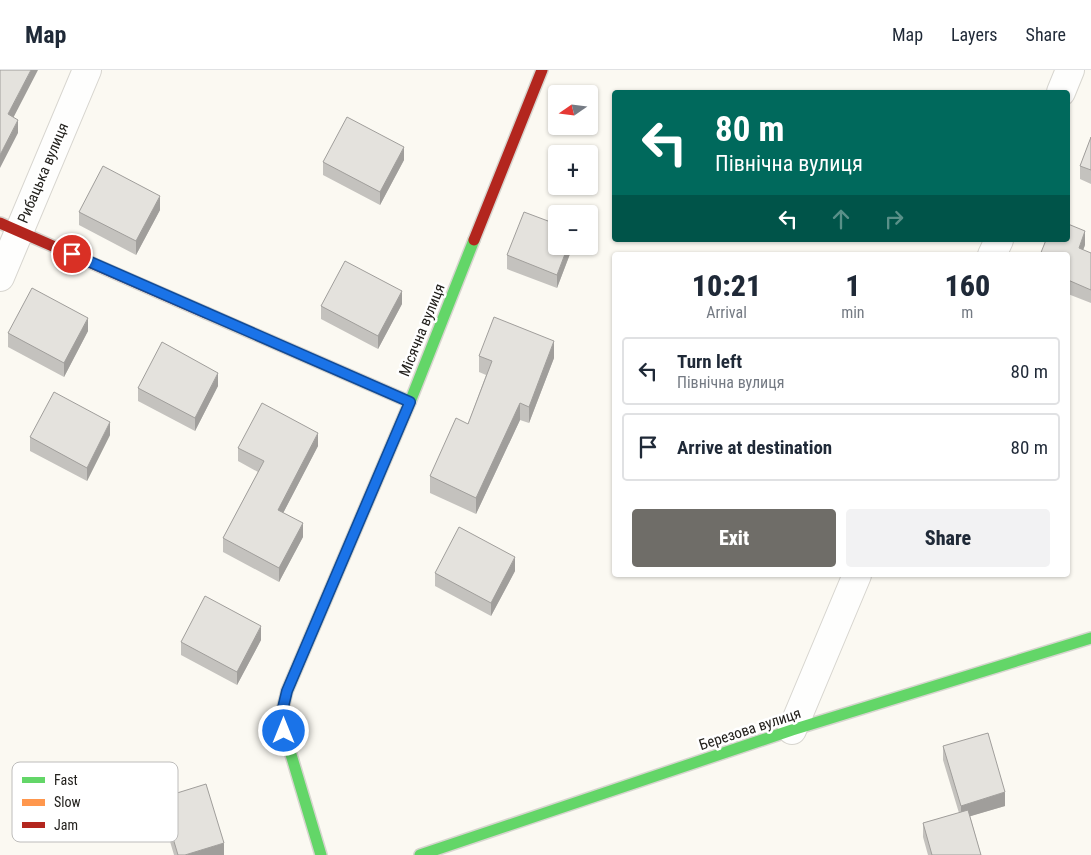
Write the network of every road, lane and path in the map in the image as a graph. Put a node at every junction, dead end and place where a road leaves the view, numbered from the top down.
1 (87, 70) edge
2 (542, 70) edge
3 (1070, 70) edge
4 (1062, 90) edge
5 (9, 227) edge
6 (0, 277) edge
7 (410, 402) junction
8 (856, 577) edge
9 (1091, 638) edge
10 (792, 730) junction
11 (321, 855) edge
12 (420, 855) edge

1 - 5 street, Рибацька вулиця
2 - 7 street, Місячна вулиця
3 - 4 street
5 - 6 street, Рибацька вулиця
5 - 7 street
7 - 11 street, Місячна вулиця
8 - 10 street
9 - 10 street, Березова вулиця
10 - 12 street, Березова вулиця

